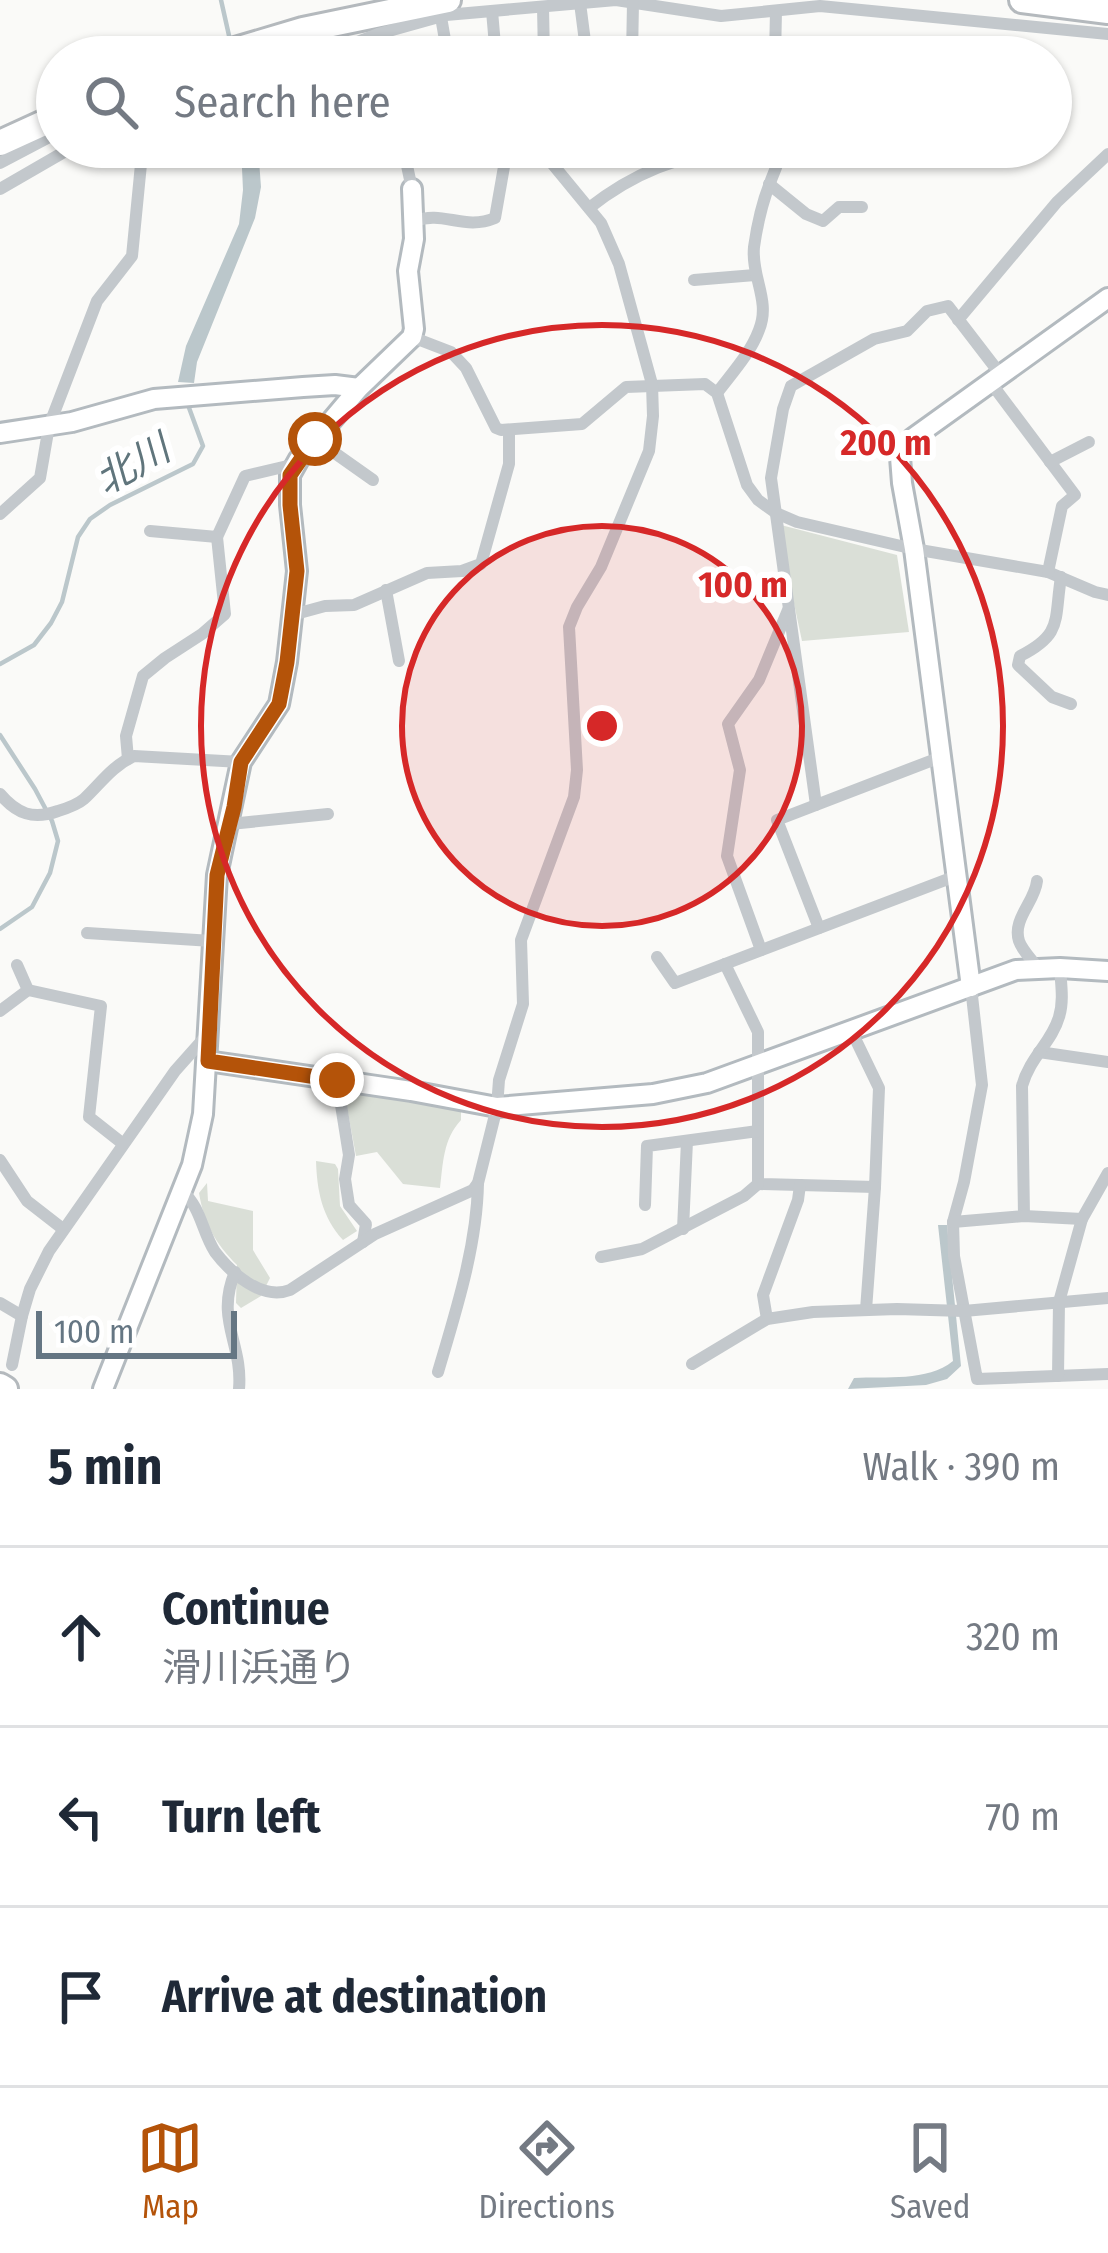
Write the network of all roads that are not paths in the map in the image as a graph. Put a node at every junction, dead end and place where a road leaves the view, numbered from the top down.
1 (1022, 0) edge
2 (633, 2) edge
3 (580, 3) junction
4 (543, 7) junction
5 (444, 8) edge
6 (492, 11) junction
7 (776, 11) junction
8 (1108, 11) edge
9 (378, 34) joint
10 (1108, 34) edge
11 (287, 36) edge
12 (373, 36) edge
13 (494, 36) edge
14 (544, 36) edge
15 (584, 36) edge
16 (632, 36) edge
17 (775, 36) edge
18 (36, 127) edge
19 (0, 143) edge
20 (36, 144) edge
21 (1108, 154) edge
22 (0, 163) edge
23 (36, 168) edge
24 (141, 168) edge
25 (408, 168) edge
26 (504, 168) edge
27 (556, 168) edge
28 (656, 168) edge
29 (777, 168) edge
30 (769, 184) junction
31 (0, 188) edge
32 (412, 189) joint
33 (589, 208) junction
34 (862, 208) dead end
35 (415, 220) junction
36 (755, 275) junction
37 (694, 280) dead end
38 (1108, 298) edge
39 (958, 320) junction
40 (412, 338) junction
41 (996, 379) junction
42 (652, 384) junction
43 (359, 388) junction
44 (717, 393) junction
45 (49, 426) junction
46 (508, 430) junction
47 (0, 434) edge
48 (315, 439) junction
49 (1089, 442) dead end
50 (1050, 462) junction
51 (296, 464) junction
52 (373, 480) dead end
53 (776, 513) junction
54 (0, 514) edge
55 (150, 531) dead end
56 (217, 537) junction
57 (914, 549) junction
58 (1055, 575) junction
59 (386, 590) junction
60 (1108, 595) edge
61 (789, 608) junction
62 (292, 615) junction
63 (399, 662) dead end
64 (1071, 704) dead end
65 (941, 758) junction
66 (128, 759) junction
67 (241, 762) junction
68 (0, 794) edge
69 (816, 805) junction
70 (328, 814) dead end
71 (230, 824) junction
72 (956, 876) junction
73 (1037, 880) dead end
74 (819, 928) junction
75 (87, 933) dead end
76 (212, 941) junction
77 (761, 950) junction
78 (657, 957) dead end
79 (725, 964) junction
80 (17, 965) dead end
81 (1038, 968) junction
82 (1060, 968) junction
83 (1108, 971) edge
84 (971, 987) junction
85 (28, 990) junction
86 (0, 1010) edge
87 (851, 1030) junction
88 (208, 1034) junction
89 (1040, 1052) junction
90 (208, 1061) junction
91 (1108, 1062) edge
92 (758, 1065) junction
93 (337, 1080) junction
94 (497, 1107) junction
95 (758, 1131) junction
96 (687, 1141) junction
97 (122, 1143) junction
98 (0, 1160) edge
99 (1108, 1173) edge
100 (478, 1183) junction
101 (758, 1184) junction
102 (800, 1185) junction
103 (875, 1187) junction
104 (182, 1191) junction
105 (645, 1205) dead end
106 (1024, 1216) junction
107 (1082, 1219) junction
108 (953, 1222) junction
109 (63, 1229) junction
110 (683, 1229) junction
111 (363, 1242) junction
112 (601, 1257) dead end
113 (235, 1272) junction
114 (1108, 1298) edge
115 (1059, 1302) junction
116 (0, 1304) edge
117 (866, 1310) junction
118 (964, 1311) junction
119 (22, 1316) junction
120 (766, 1319) junction
121 (692, 1364) dead end
122 (438, 1372) dead end
123 (1108, 1374) edge
124 (1058, 1376) junction
125 (6, 1380) edge
126 (104, 1389) edge
127 (239, 1389) edge

1 - 8 highway
2 - 3 street
2 - 7 street
2 - 16 street
3 - 4 street
3 - 15 street
4 - 6 street
4 - 14 street
5 - 6 street
5 - 9 street
5 - 11 highway
6 - 13 street
7 - 10 street
7 - 17 street
9 - 12 street
18 - 19 highway
20 - 22 street
21 - 39 street
23 - 31 street
24 - 45 street
25 - 32 street
26 - 35 street
27 - 33 street
28 - 33 street
29 - 30 street
30 - 34 street
30 - 36 street
32 - 35 street
33 - 42 street
35 - 40 street
36 - 37 street
36 - 44 street
38 - 41 street
39 - 41 street
39 - 53 street
40 - 43 street
40 - 46 street
41 - 50 street
41 - 57 street
42 - 44 street
42 - 46 street
42 - 94 street
43 - 45 street
43 - 48 street
44 - 53 street
45 - 47 street
45 - 54 street
46 - 59 street
48 - 51 street
48 - 52 street
49 - 50 street
50 - 58 street
51 - 56 street
51 - 62 street
53 - 57 street
53 - 61 street
55 - 56 street
56 - 66 street
57 - 58 street
57 - 65 street
58 - 60 street
58 - 64 street
59 - 62 street
59 - 63 street
61 - 69 street
61 - 77 street
62 - 67 street
65 - 69 street
65 - 72 street
66 - 67 street
66 - 68 street
67 - 71 street
69 - 74 street
70 - 71 street
71 - 76 street
72 - 74 street
72 - 84 street
73 - 81 street
74 - 77 street
75 - 76 street
76 - 88 street
77 - 79 street
78 - 79 street
79 - 92 street
80 - 85 street
81 - 82 street
81 - 84 street
82 - 83 street
82 - 89 street
84 - 87 street
84 - 108 street
85 - 86 street
85 - 97 street
87 - 92 street
87 - 103 street
88 - 90 street
88 - 97 street
89 - 91 street
89 - 106 street
90 - 93 street
90 - 104 street
92 - 94 street
92 - 95 street
93 - 94 street
93 - 111 street
94 - 100 street
95 - 96 street
95 - 101 street
96 - 105 street
96 - 110 street
97 - 109 street
98 - 109 street
99 - 107 street
100 - 111 street
100 - 122 street
101 - 102 street
101 - 110 street
102 - 103 street
102 - 120 street
103 - 117 street
104 - 113 street
104 - 126 street
106 - 107 street
106 - 108 street
107 - 115 street
108 - 118 street
109 - 119 street
110 - 112 street
111 - 113 street
113 - 127 street
114 - 115 street
115 - 118 street
115 - 124 street
116 - 119 street
117 - 118 street
117 - 120 street
118 - 124 street
119 - 125 street
120 - 121 street
123 - 124 street

